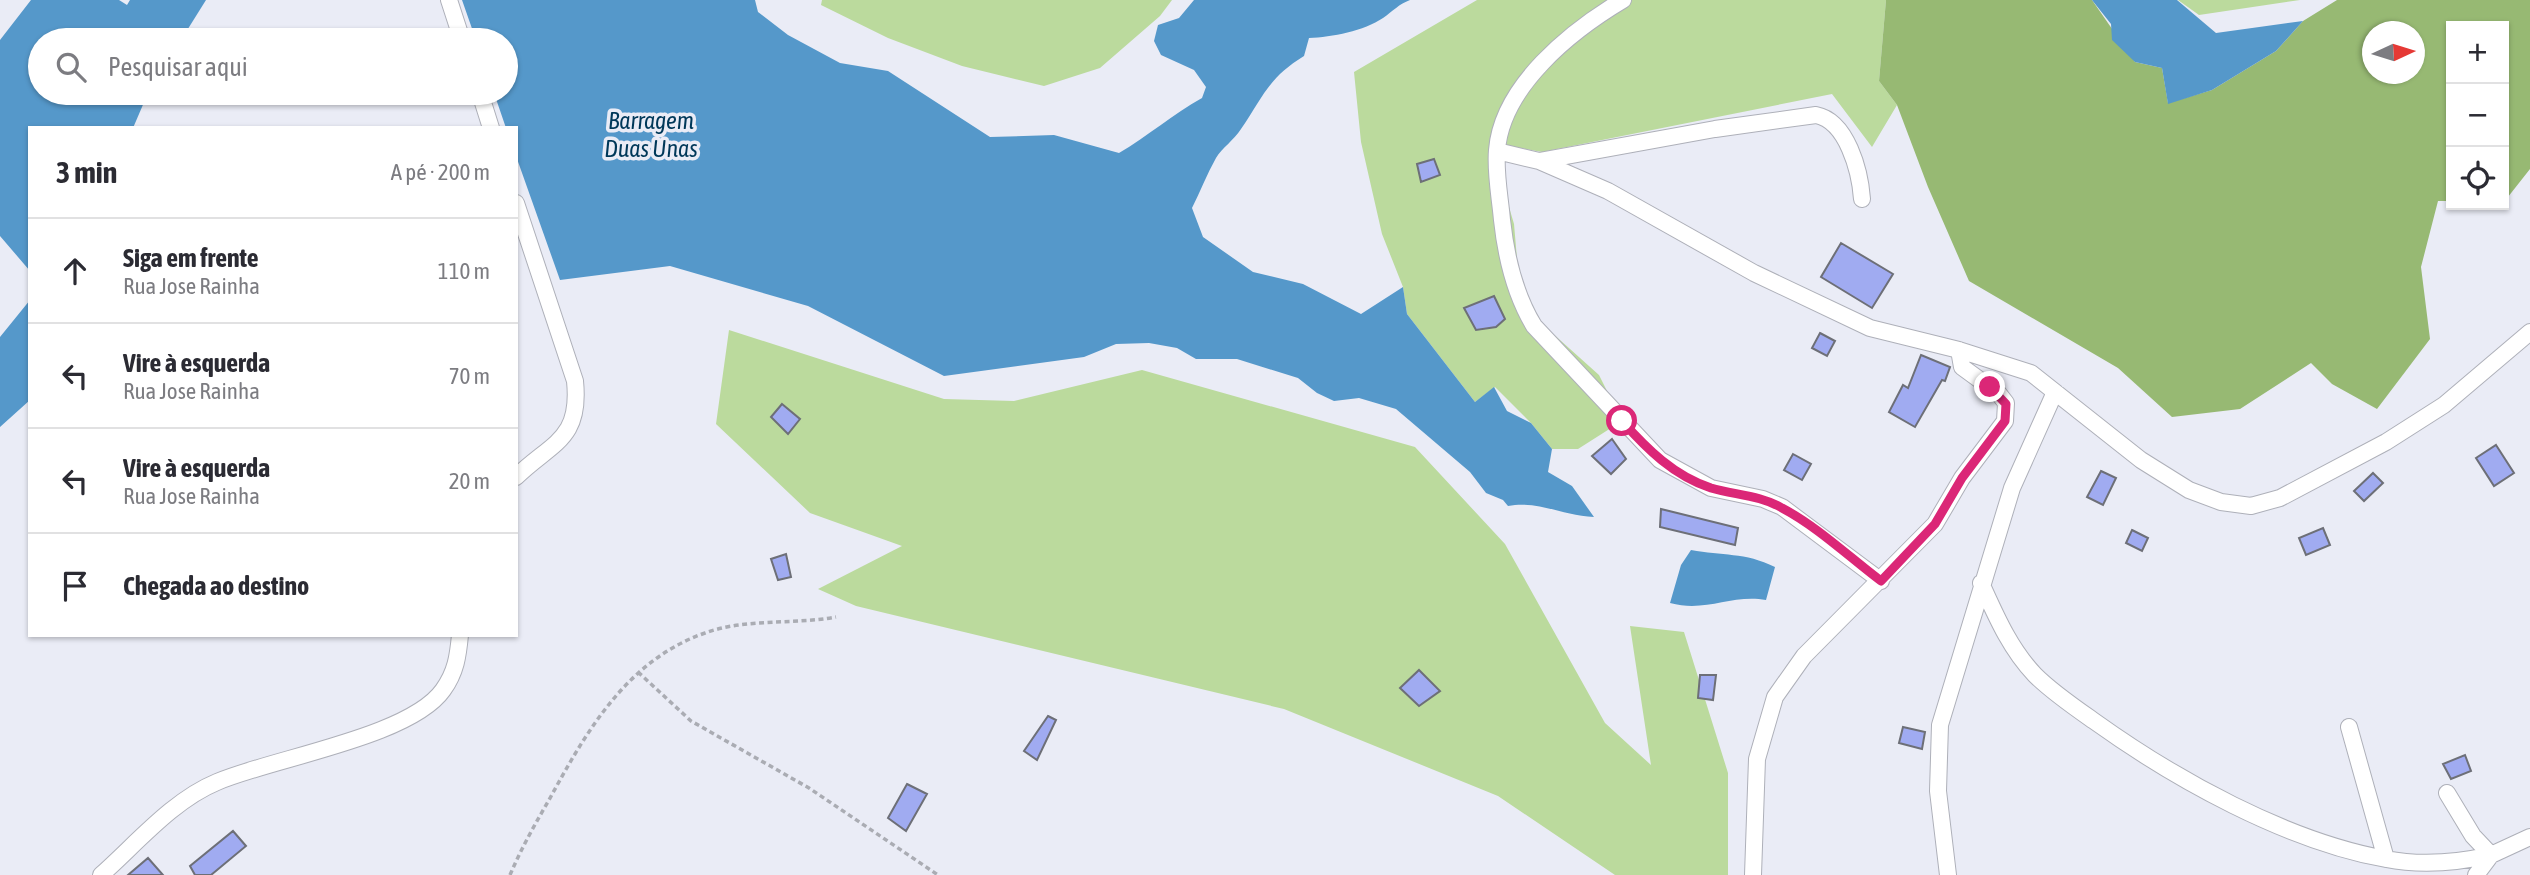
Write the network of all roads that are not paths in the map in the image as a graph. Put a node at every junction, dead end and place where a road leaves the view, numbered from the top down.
1 (449, 0) edge
2 (1623, 0) edge
3 (459, 28) edge
4 (484, 105) edge
5 (490, 126) edge
6 (1497, 150) junction
7 (1539, 161) junction
8 (1862, 199) dead end
9 (518, 208) edge
10 (2530, 332) edge
11 (1959, 350) junction
12 (2055, 393) junction
13 (518, 475) edge
14 (1881, 581) junction
15 (1982, 583) junction
16 (460, 637) edge
17 (2350, 727) dead end
18 (2447, 793) dead end
19 (2530, 837) edge
20 (2491, 855) junction
21 (2386, 859) junction
22 (101, 875) edge
23 (1753, 875) edge
24 (1948, 875) edge
25 (2476, 875) edge

1 - 3 street
2 - 6 street
4 - 5 street
6 - 7 street
6 - 14 street
7 - 8 street
7 - 11 street
9 - 13 street
10 - 12 street
11 - 12 street
11 - 14 street
12 - 15 street
14 - 23 street
15 - 21 street
15 - 24 street
16 - 22 street
17 - 21 street
18 - 20 street
19 - 20 street
20 - 21 street
20 - 25 street

